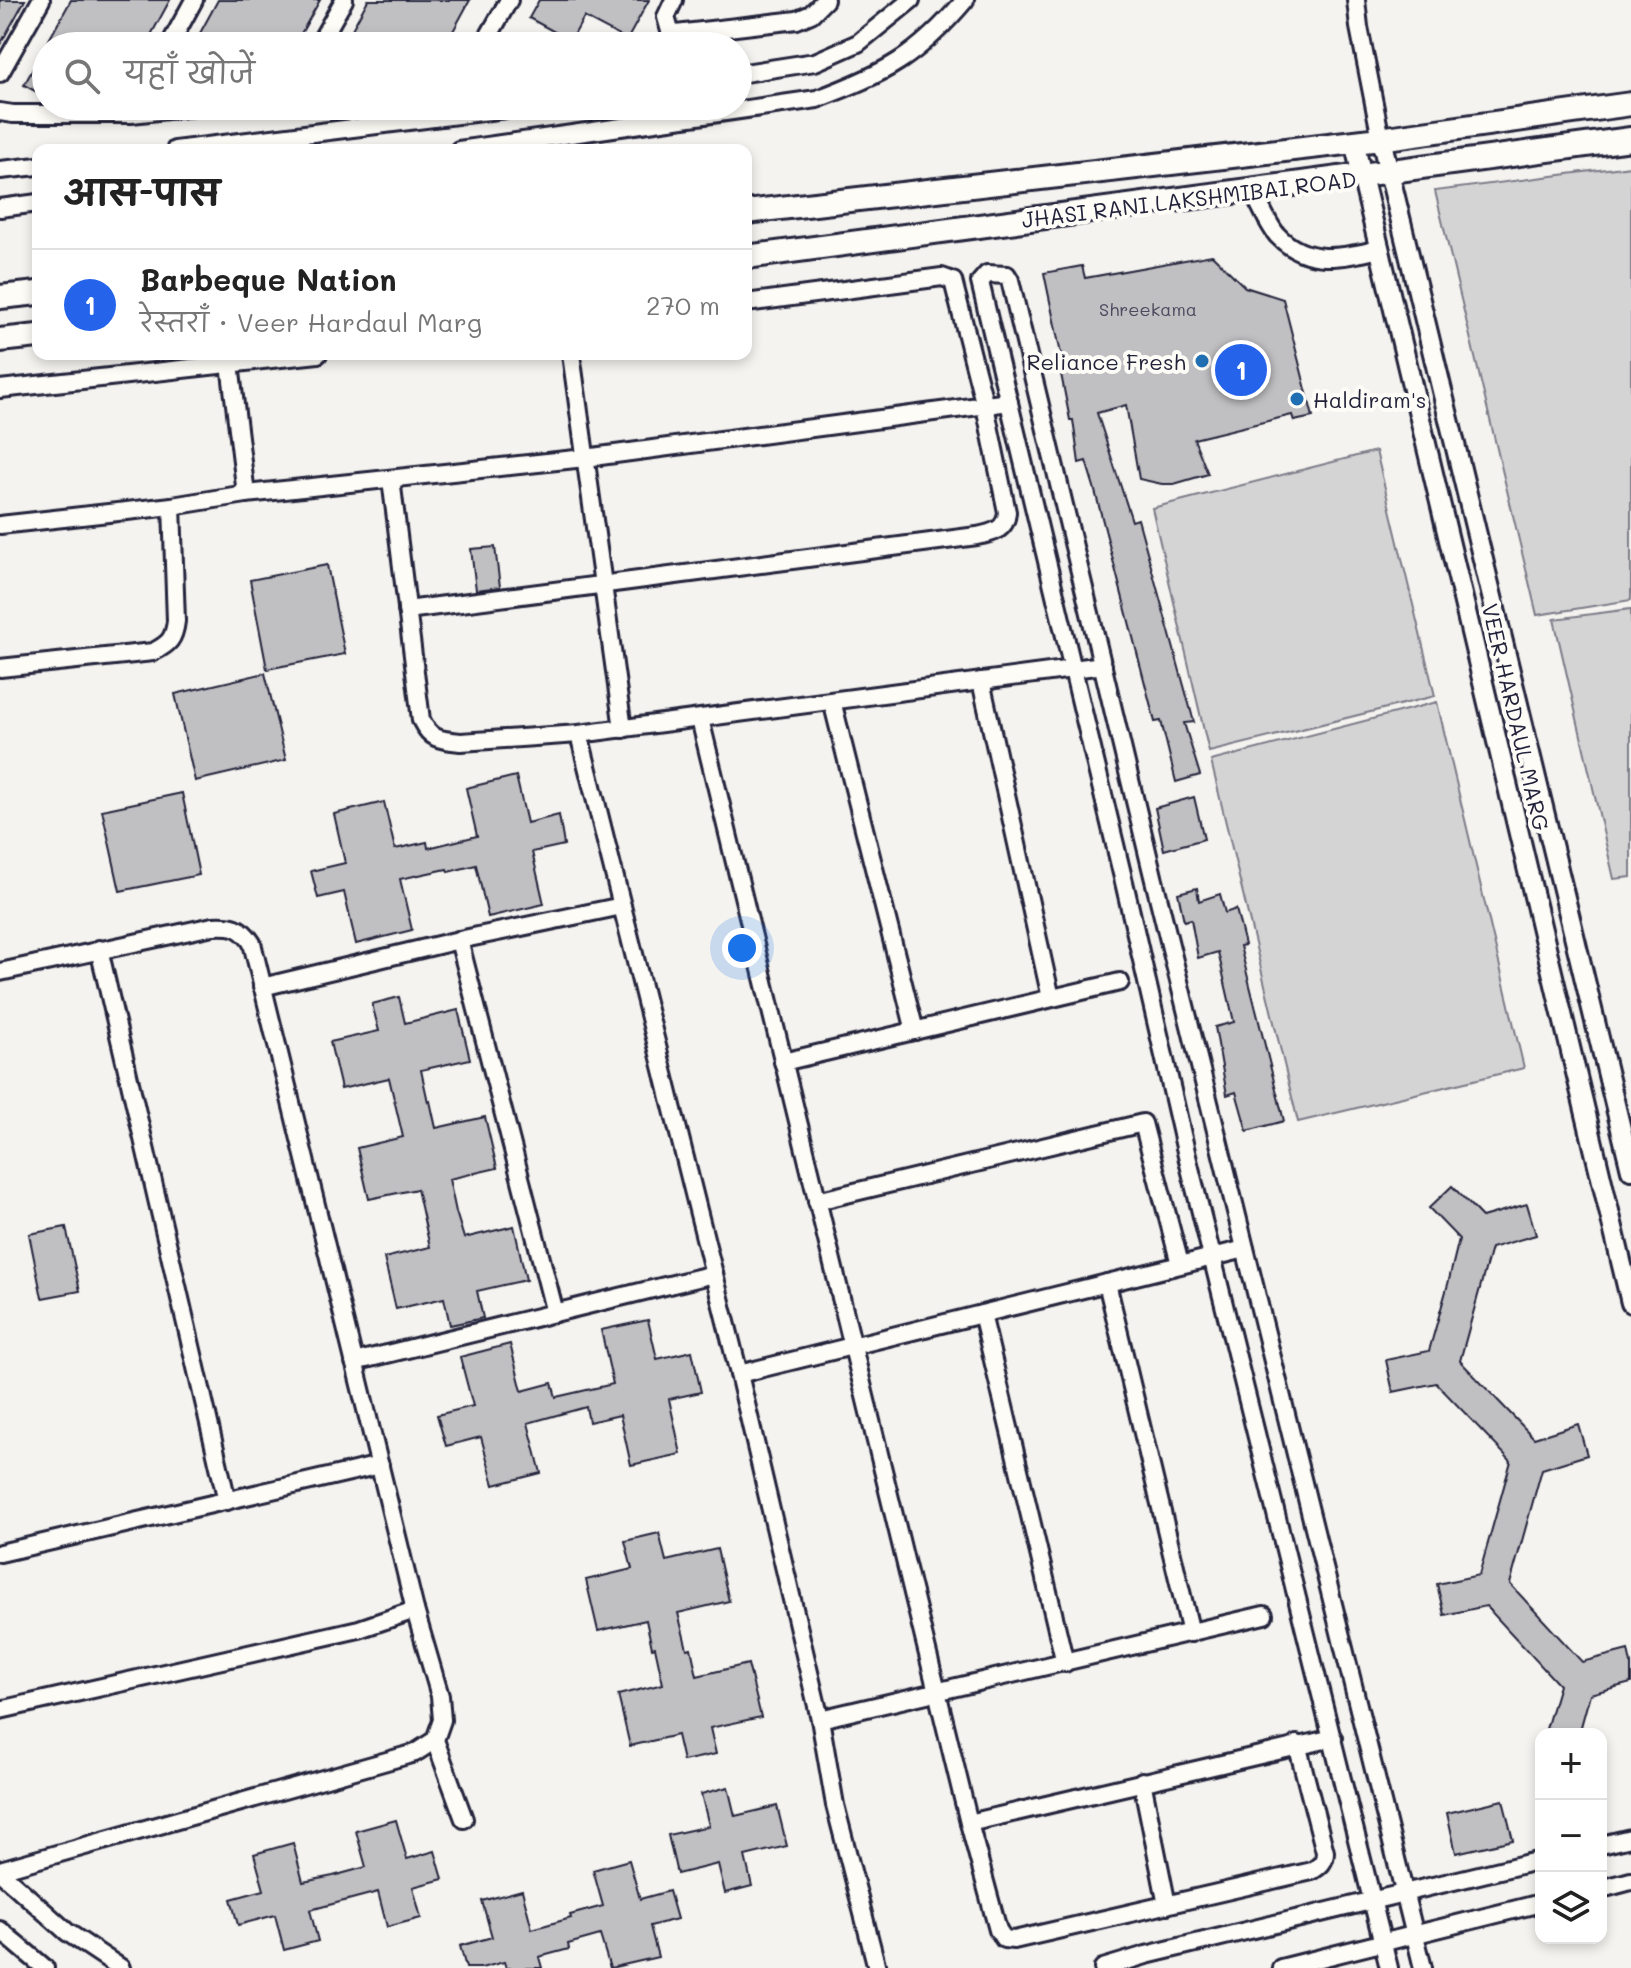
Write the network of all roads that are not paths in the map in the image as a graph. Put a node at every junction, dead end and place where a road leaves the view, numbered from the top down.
1 (41, 0) edge
2 (194, 0) edge
3 (344, 0) edge
4 (509, 0) edge
5 (674, 0) edge
6 (825, 0) edge
7 (911, 0) edge
8 (965, 0) edge
9 (1356, 0) edge
10 (177, 32) edge
11 (326, 32) edge
12 (491, 32) edge
13 (672, 32) edge
14 (693, 32) edge
15 (752, 72) edge
16 (0, 73) edge
17 (1631, 104) edge
18 (752, 108) edge
19 (0, 112) edge
20 (32, 112) edge
21 (423, 120) edge
22 (670, 120) edge
23 (1381, 139) junction
24 (1631, 139) edge
25 (1354, 142) junction
26 (290, 143) edge
27 (501, 144) edge
28 (32, 167) edge
29 (0, 170) edge
30 (1389, 173) junction
31 (1362, 176) junction
32 (1252, 190) junction
33 (32, 204) edge
34 (0, 208) edge
35 (752, 211) edge
36 (1379, 249) junction
37 (752, 256) edge
38 (32, 294) edge
39 (0, 297) edge
40 (752, 302) edge
41 (32, 337) edge
42 (0, 340) edge
43 (265, 360) edge
44 (572, 360) edge
45 (230, 364) junction
46 (0, 389) edge
47 (1009, 402) junction
48 (985, 406) junction
49 (585, 458) junction
50 (391, 479) junction
51 (246, 494) junction
52 (172, 506) junction
53 (0, 525) edge
54 (601, 586) junction
55 (407, 610) junction
56 (1103, 665) junction
57 (0, 668) edge
58 (1073, 671) junction
59 (981, 681) junction
60 (832, 701) junction
61 (700, 719) junction
62 (623, 729) junction
63 (579, 734) junction
64 (622, 906) junction
65 (459, 940) junction
66 (99, 949) junction
67 (1, 967) edge
68 (1120, 982) dead end
69 (262, 987) junction
70 (1051, 998) junction
71 (915, 1031) junction
72 (783, 1062) junction
73 (1631, 1170) edge
74 (817, 1201) junction
75 (1245, 1249) junction
76 (1213, 1258) junction
77 (1180, 1264) junction
78 (714, 1274) junction
79 (1107, 1283) junction
80 (1631, 1303) edge
81 (555, 1313) junction
82 (982, 1314) junction
83 (853, 1347) junction
84 (354, 1362) junction
85 (739, 1374) junction
86 (380, 1465) junction
87 (227, 1501) junction
88 (0, 1553) edge
89 (415, 1610) junction
90 (1264, 1615) dead end
91 (1191, 1633) junction
92 (1065, 1663) junction
93 (937, 1693) junction
94 (0, 1710) edge
95 (820, 1719) junction
96 (1333, 1738) junction
97 (435, 1740) junction
98 (1297, 1744) junction
99 (1142, 1781) junction
100 (464, 1819) dead end
101 (969, 1823) junction
102 (1631, 1838) edge
103 (1607, 1844) edge
104 (1535, 1861) edge
105 (0, 1871) edge
106 (1631, 1881) edge
107 (1607, 1887) edge
108 (1404, 1893) junction
109 (1374, 1902) junction
110 (1535, 1904) edge
111 (1167, 1905) junction
112 (0, 1930) edge
113 (1414, 1934) junction
114 (1383, 1943) junction
115 (45, 1968) edge
116 (121, 1968) edge
117 (877, 1968) edge
118 (1103, 1968) edge
119 (1281, 1968) edge
120 (1389, 1968) edge
121 (1423, 1968) edge

1 - 16 street
2 - 10 street
3 - 11 street
4 - 12 street
5 - 13 street
6 - 14 street
7 - 15 street
8 - 18 street
9 - 23 street
17 - 23 main road, JHASI RANI LAKSHMIBAI ROAD
19 - 20 street
21 - 26 street
22 - 27 street
23 - 25 main road, JHASI RANI LAKSHMIBAI ROAD
23 - 30 street, VEER HARDAUL MARG
24 - 30 main road, JHASI RANI LAKSHMIBAI ROAD
25 - 31 street, VEER HARDAUL MARG
25 - 35 main road, JHASI RANI LAKSHMIBAI ROAD
28 - 29 street
30 - 31 main road, JHASI RANI LAKSHMIBAI ROAD
30 - 73 street, VEER HARDAUL MARG
31 - 32 main road, JHASI RANI LAKSHMIBAI ROAD
31 - 36 street, VEER HARDAUL MARG
32 - 36 street
32 - 37 main road, JHASI RANI LAKSHMIBAI ROAD
33 - 34 street
36 - 80 street, VEER HARDAUL MARG
38 - 39 main road
40 - 48 street
41 - 42 main road
43 - 45 street
44 - 49 street
45 - 46 street
45 - 51 street
47 - 48 street
47 - 56 street
47 - 58 street
48 - 49 street
48 - 54 street
49 - 50 street
49 - 54 street
50 - 51 street
50 - 55 street
51 - 52 street
52 - 53 street
52 - 57 street
54 - 55 street
54 - 62 street
55 - 63 street
56 - 58 street
56 - 75 street
58 - 59 street
58 - 76 street
59 - 60 street
59 - 70 street
60 - 61 street
60 - 71 street
61 - 62 street
61 - 72 street
62 - 63 street
63 - 64 street
64 - 65 street
64 - 78 street
65 - 69 street
65 - 81 street
66 - 67 street
66 - 69 street
66 - 87 street
68 - 70 street
69 - 84 street
70 - 71 street
71 - 72 street
72 - 74 street
74 - 77 street
74 - 83 street
75 - 76 street
75 - 108 street
76 - 77 street
76 - 96 street
77 - 79 street
78 - 81 street
78 - 85 street
79 - 82 street
79 - 91 street
81 - 84 street
82 - 83 street
82 - 92 street
83 - 85 street
83 - 93 street
84 - 86 street
85 - 95 street
86 - 87 street
86 - 89 street
87 - 88 street
89 - 94 street
89 - 97 street
90 - 91 street
91 - 92 street
92 - 93 street
93 - 95 street
93 - 101 street
95 - 117 street
96 - 98 street
96 - 109 street
97 - 100 street
97 - 105 street
98 - 99 street
98 - 111 street
99 - 101 street
99 - 111 street
101 - 111 street
102 - 103 street
104 - 108 street
105 - 116 street
106 - 107 street
108 - 109 street
108 - 113 street
109 - 114 street
109 - 118 street
110 - 113 street
112 - 115 street
113 - 114 street
113 - 121 street
114 - 119 street
114 - 120 street

